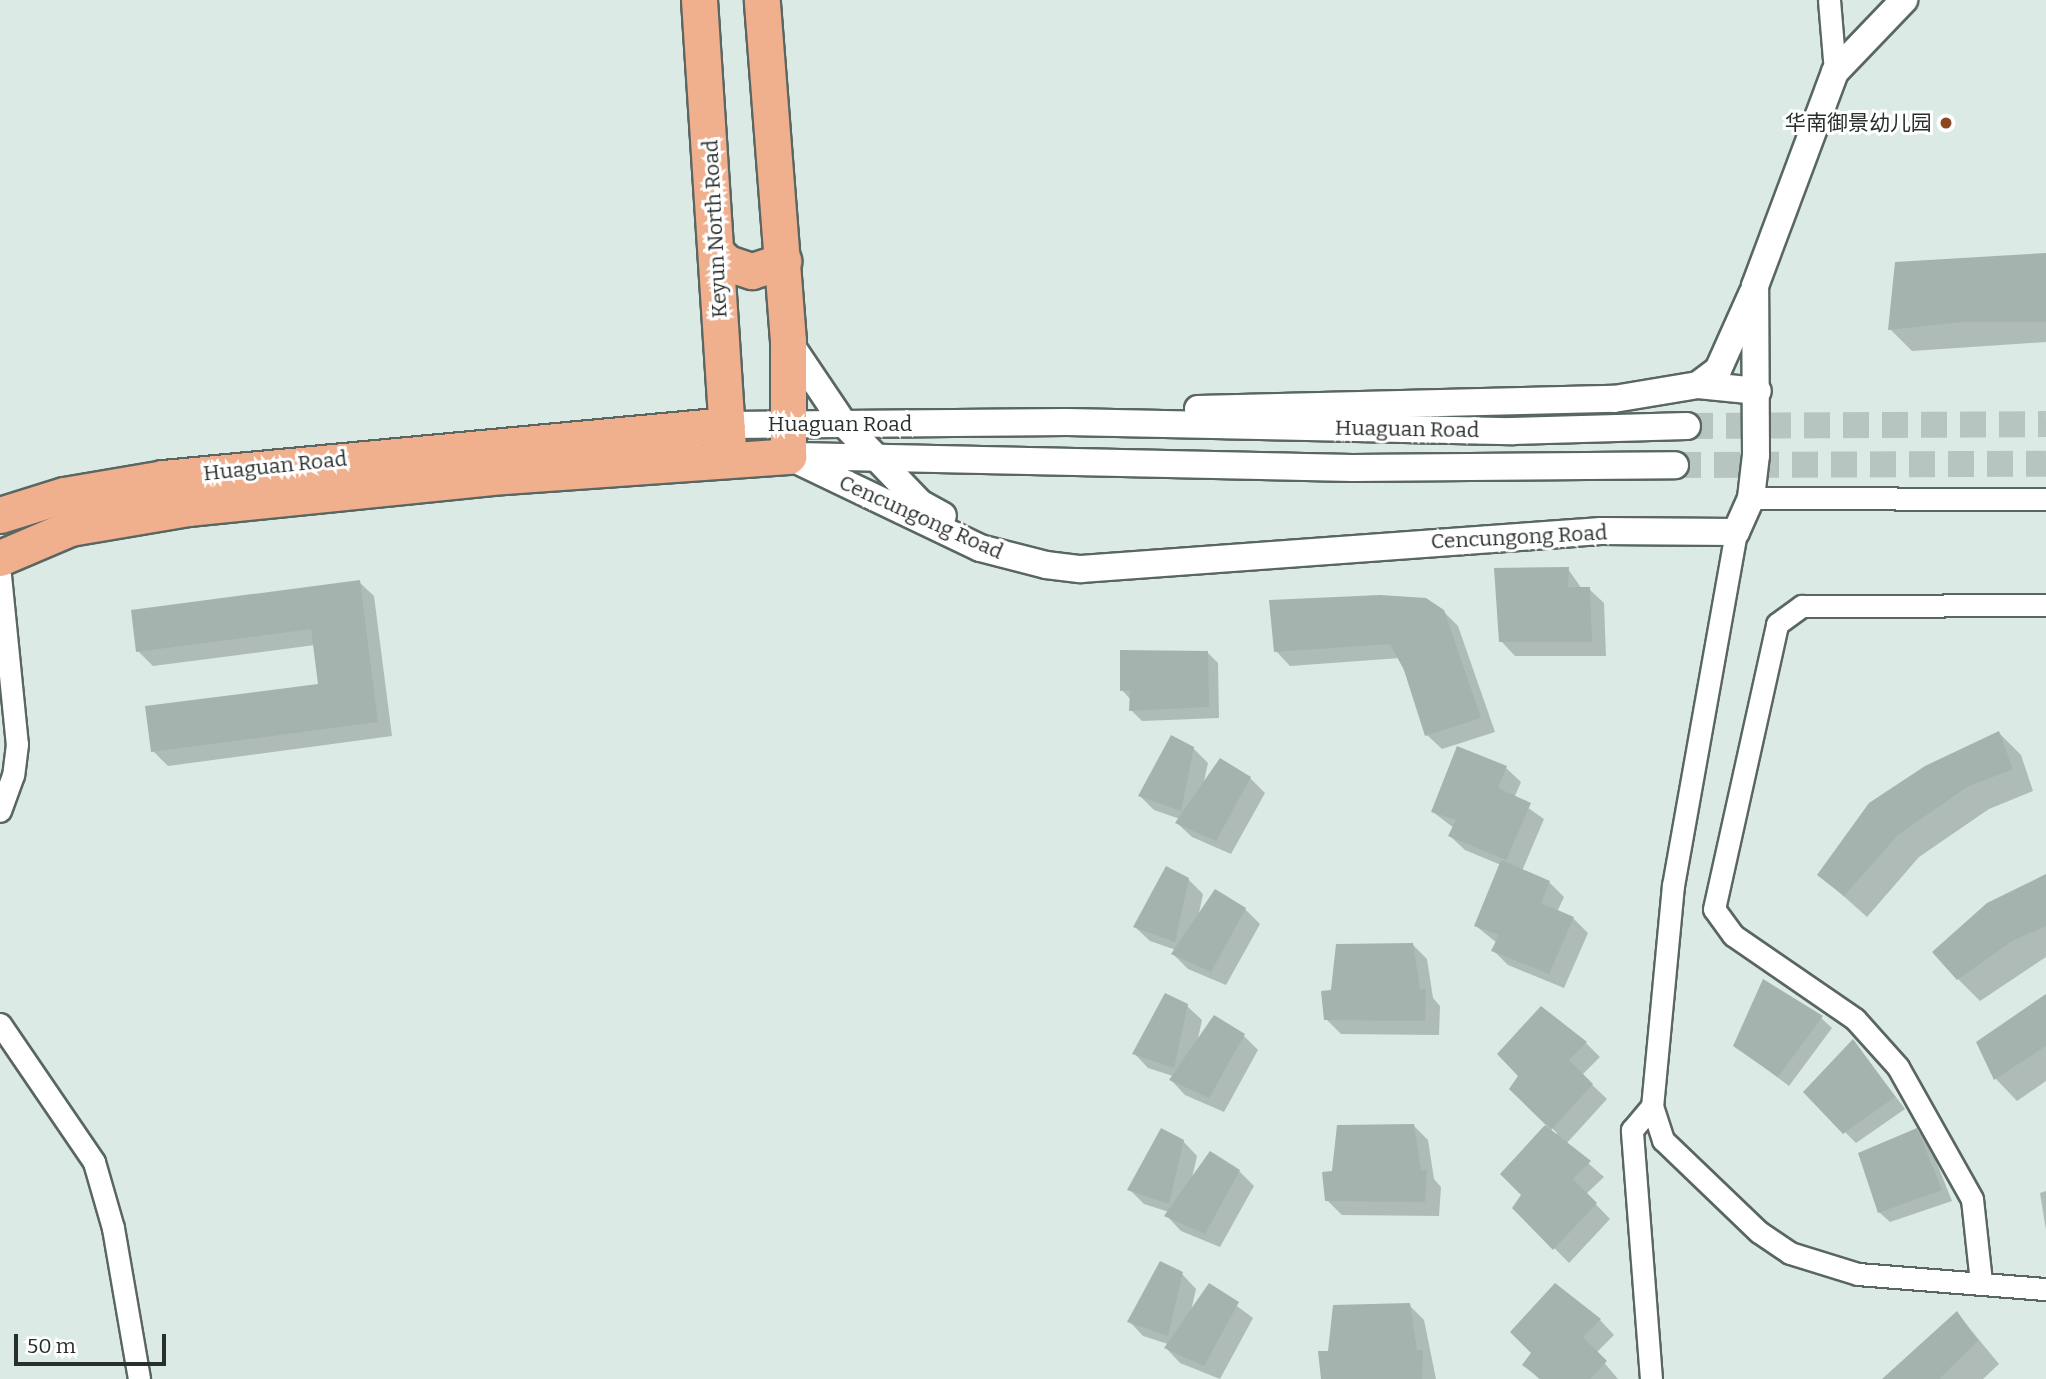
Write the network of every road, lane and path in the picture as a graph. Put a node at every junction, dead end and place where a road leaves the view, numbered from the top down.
1 (699, 0) edge
2 (762, 0) edge
3 (1829, 0) edge
4 (1904, 0) edge
5 (1835, 72) junction
6 (716, 251) junction
7 (783, 261) junction
8 (1755, 286) junction
9 (788, 341) junction
10 (1698, 385) junction
11 (1758, 391) junction
12 (1040, 423) junction
13 (844, 424) junction
14 (1687, 426) tunnel mouth
15 (788, 440) junction
16 (728, 442) junction
17 (876, 457) junction
18 (1675, 465) tunnel mouth
19 (1751, 498) junction
20 (2046, 499) edge
21 (0, 515) edge
22 (1736, 532) junction
23 (0, 558) edge
24 (1081, 569) junction
25 (0, 575) edge
26 (2046, 605) edge
27 (0, 811) edge
28 (0, 1024) edge
29 (1652, 1106) junction
30 (1981, 1282) junction
31 (2046, 1289) edge
32 (139, 1379) edge
33 (1651, 1379) edge

1 - 6 main road, Keyun North Road
2 - 7 main road
3 - 5 street
4 - 5 street
5 - 8 street
6 - 7 main road
6 - 16 main road, Keyun North Road
7 - 9 main road
8 - 10 street
8 - 11 street
9 - 13 street
9 - 15 main road
10 - 11 street
10 - 12 street
11 - 19 street
12 - 13 street, Huaguan Road
12 - 14 street, Huaguan Road
13 - 15 street, Huaguan Road
13 - 17 street
15 - 16 main road, Huaguan Road
15 - 17 street, Huaguan Road
15 - 24 street, Cencungong Road
16 - 21 main road, Huaguan Road
16 - 23 main road, Huaguan Road
17 - 18 street, Huaguan Road
17 - 24 street
19 - 20 street
19 - 22 street
22 - 24 street, Cencungong Road
22 - 29 street
25 - 27 street
26 - 30 street
28 - 32 street
29 - 30 street
29 - 33 street
30 - 31 street

